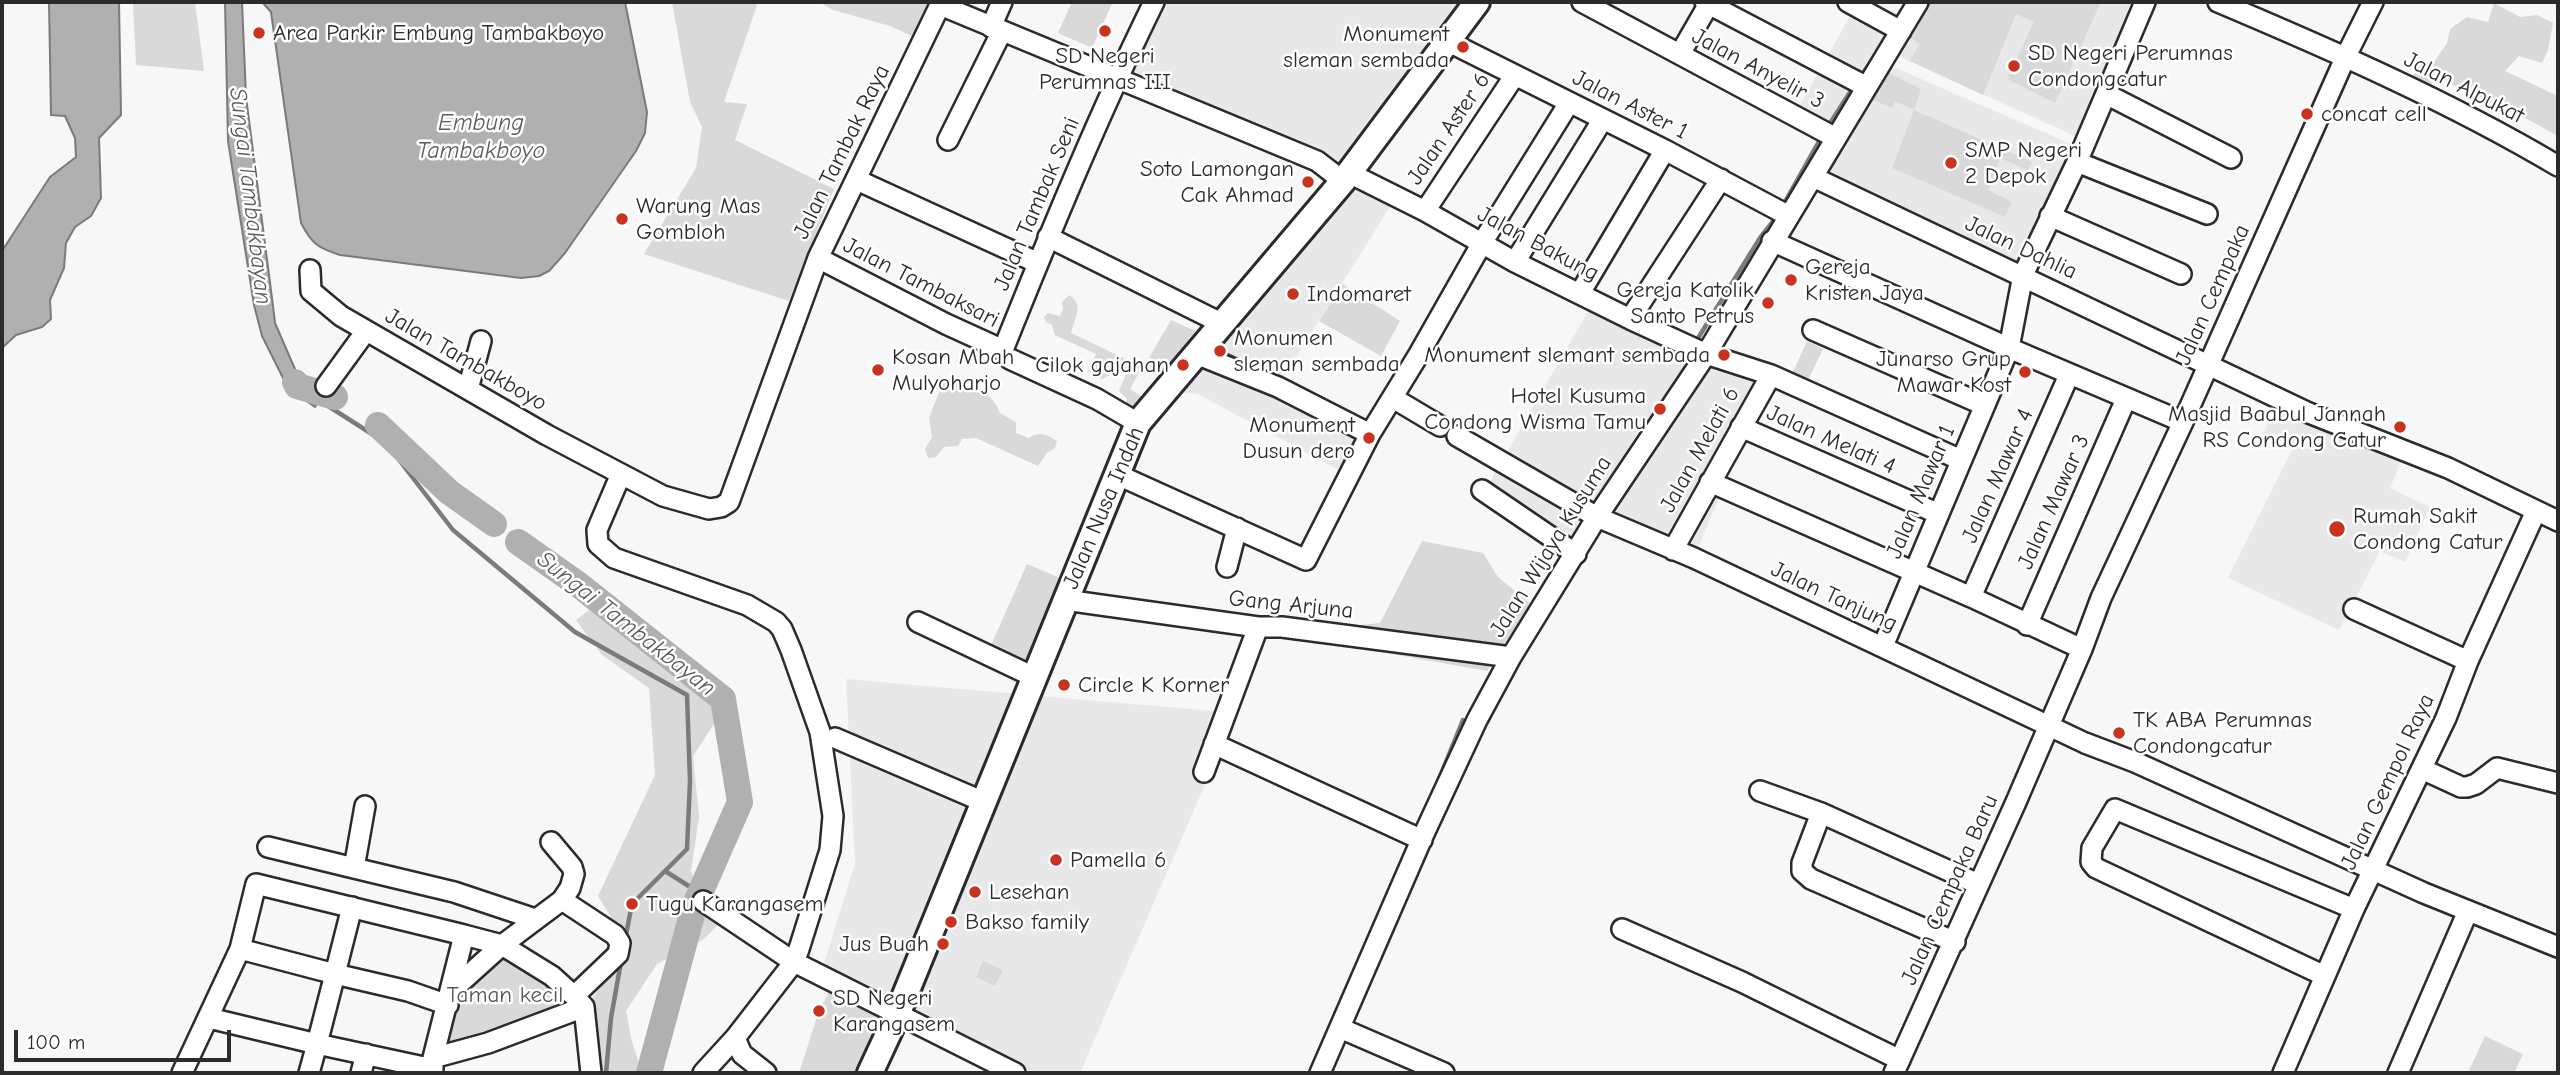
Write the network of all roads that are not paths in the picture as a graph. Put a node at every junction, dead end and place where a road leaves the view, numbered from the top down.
1 (1002, 2) edge
2 (1154, 2) edge
3 (1476, 2) edge
4 (1583, 2) edge
5 (1708, 2) edge
6 (1848, 2) edge
7 (1917, 2) edge
8 (2145, 2) edge
9 (2218, 2) edge
10 (2373, 2) edge
11 (997, 29) junction
12 (1901, 31) junction
13 (1447, 41) junction
14 (1680, 54) junction
15 (2346, 56) junction
16 (1515, 75) junction
17 (1117, 78) junction
18 (1862, 84) junction
19 (2106, 94) junction
20 (1570, 103) junction
21 (1603, 119) junction
22 (1831, 135) junction
23 (948, 140) dead end
24 (1665, 150) junction
25 (2231, 158) dead end
26 (2077, 162) junction
27 (2558, 166) edge
28 (1346, 177) junction
29 (1813, 177) junction
30 (1721, 179) junction
31 (857, 180) junction
32 (1425, 211) junction
33 (1784, 213) junction
34 (2207, 214) dead end
35 (2050, 216) junction
36 (1048, 237) junction
37 (1772, 241) junction
38 (1482, 243) junction
39 (818, 258) junction
40 (1515, 262) junction
41 (1038, 263) junction
42 (310, 270) dead end
43 (2181, 274) dead end
44 (2023, 275) junction
45 (1580, 293) junction
46 (1630, 318) junction
47 (1221, 323) junction
48 (1813, 330) dead end
49 (366, 331) junction
50 (481, 341) dead end
51 (2009, 348) junction
52 (1196, 354) junction
53 (1706, 354) junction
54 (1007, 355) junction
55 (2207, 365) junction
56 (1771, 375) junction
57 (2069, 375) junction
58 (326, 386) dead end
59 (468, 389) junction
60 (1393, 398) junction
61 (2126, 399) junction
62 (1984, 405) junction
63 (2183, 422) junction
64 (1138, 423) junction
65 (1440, 426) dead end
66 (1741, 427) junction
67 (1370, 434) junction
68 (1457, 436) dead end
69 (1961, 460) junction
70 (621, 474) junction
71 (1116, 474) junction
72 (1710, 482) junction
73 (1482, 490) dead end
74 (729, 502) joint
75 (2536, 511) junction
76 (1939, 514) junction
77 (1597, 517) junction
78 (2558, 521) edge
79 (1237, 528) junction
80 (1673, 550) junction
81 (1576, 554) junction
82 (1227, 567) dead end
83 (1913, 572) junction
84 (1971, 597) junction
85 (1065, 600) junction
86 (2354, 609) dead end
87 (918, 622) dead end
88 (2027, 625) junction
89 (1258, 627) junction
90 (1883, 646) junction
91 (2082, 649) junction
92 (1511, 657) junction
93 (2468, 661) junction
94 (1034, 677) junction
95 (2048, 725) junction
96 (835, 738) dead end
97 (1214, 744) junction
98 (2422, 769) junction
99 (1204, 772) dead end
100 (2558, 783) edge
101 (1760, 791) dead end
102 (984, 802) junction
103 (365, 806) dead end
104 (1821, 813) junction
105 (1422, 840) junction
106 (551, 842) dead end
107 (268, 846) dead end
108 (354, 868) junction
109 (2374, 870) junction
110 (1978, 884) junction
111 (562, 900) junction
112 (703, 901) dead end
113 (352, 907) junction
114 (2354, 909) junction
115 (2468, 911) junction
116 (535, 919) junction
117 (1622, 929) dead end
118 (464, 935) junction
119 (1955, 942) junction
120 (502, 946) junction
121 (2558, 947) edge
122 (240, 948) junction
123 (796, 956) junction
124 (335, 974) junction
125 (2325, 976) junction
126 (449, 998) junction
127 (579, 1001) junction
128 (897, 1015) junction
129 (209, 1018) junction
130 (1340, 1028) junction
131 (735, 1038) junction
132 (317, 1044) junction
133 (363, 1064) edge
134 (433, 1067) edge
135 (1897, 1067) edge
136 (182, 1073) edge
137 (309, 1073) edge
138 (591, 1073) edge
139 (702, 1073) edge
140 (766, 1073) edge
141 (870, 1073) edge
142 (1015, 1073) edge
143 (1321, 1073) edge
144 (1444, 1073) edge
145 (2283, 1073) edge
146 (2398, 1073) edge

1 - 11 street
2 - 17 street, Jalan Tambak Seni
3 - 13 main road, Jalan Nusa Indah
4 - 14 street, Jalan Anyelir 3
5 - 14 street
5 - 18 street
6 - 12 street
7 - 12 street, Jalan Wijaya Kusuma
8 - 19 street, Jalan Mawar 1
9 - 15 street, Jalan Alpukat
10 - 15 street, Jalan Cempaka
11 - 17 street, Jalan Tambak Raya
11 - 23 street
11 - 31 street, Jalan Tambak Raya
12 - 18 street, Jalan Wijaya Kusuma
13 - 16 street, Jalan Aster 1
13 - 28 main road, Jalan Nusa Indah
14 - 22 street, Jalan Anyelir 3
15 - 27 street, Jalan Alpukat
15 - 55 street, Jalan Cempaka
16 - 20 street, Jalan Aster 1
16 - 32 street, Jalan Aster 6
17 - 28 street, Jalan Tambak Raya
17 - 36 street, Jalan Tambak Seni
18 - 22 street, Jalan Wijaya Kusuma
19 - 25 street
19 - 26 street, Jalan Mawar 1
20 - 21 street, Jalan Aster 1
20 - 38 street
21 - 24 street, Jalan Aster 1
21 - 40 street
22 - 29 street, Jalan Wijaya Kusuma
24 - 30 street, Jalan Aster 1
24 - 45 street
26 - 34 street
26 - 35 street, Jalan Mawar 1
28 - 32 street, Jalan Bakung
28 - 47 main road, Jalan Nusa Indah
29 - 33 street, Jalan Wijaya Kusuma
29 - 44 street, Jalan Dahlia
30 - 33 street, Jalan Aster 1
30 - 46 street
31 - 39 street, Jalan Tambak Raya
31 - 41 street
32 - 38 street, Jalan Bakung
33 - 37 street, Jalan Wijaya Kusuma
35 - 43 street
35 - 44 street, Jalan Mawar 1
36 - 41 street, Jalan Tambak Seni
36 - 47 street
37 - 51 street
37 - 53 street, Jalan Wijaya Kusuma
38 - 40 street, Jalan Bakung
38 - 60 street
39 - 54 street, Jalan Tambaksari
39 - 74 street, Jalan Tambak Raya
40 - 45 street, Jalan Bakung
41 - 54 street, Jalan Tambak Seni
42 - 49 street, Jalan Tambakboyo
44 - 51 street, Jalan Mawar 1
44 - 55 street, Jalan Dahlia
45 - 46 street, Jalan Bakung
46 - 53 street, Jalan Bakung
47 - 52 main road, Jalan Nusa Indah
48 - 62 street
49 - 58 street
49 - 59 street, Jalan Tambakboyo
50 - 59 street
51 - 57 street
51 - 62 street, Jalan Mawar 1
52 - 64 main road, Jalan Nusa Indah
52 - 67 street
53 - 56 street, Jalan Bakung
53 - 77 street, Jalan Wijaya Kusuma
54 - 64 street, Jalan Tambaksari
55 - 63 street, Jalan Cempaka
55 - 75 street, Jalan Dahlia
56 - 66 street, Jalan Melati 6
56 - 69 street, Jalan Bakung
57 - 61 street
57 - 84 street, Jalan Mawar 4
59 - 70 street, Jalan Tambakboyo
60 - 65 street
60 - 67 street
61 - 63 street
61 - 88 street, Jalan Mawar 3
62 - 69 street, Jalan Mawar 1
63 - 91 street, Jalan Cempaka
64 - 71 main road, Jalan Nusa Indah
66 - 72 street, Jalan Melati 6
66 - 76 street, Jalan Melati 4
67 - 79 street
68 - 77 street, Jalan Tanjung
69 - 76 street, Jalan Mawar 1
70 - 74 street, Jalan Tambakboyo
70 - 123 street
71 - 79 street
71 - 85 main road, Jalan Nusa Indah
72 - 80 street, Jalan Melati 6
72 - 83 street
73 - 81 street
75 - 78 street, Jalan Dahlia
75 - 93 street, Jalan Gempol Raya
76 - 83 street, Jalan Mawar 1
77 - 80 street, Jalan Tanjung
77 - 81 street, Jalan Wijaya Kusuma
79 - 82 street
80 - 90 street, Jalan Tanjung
81 - 92 street, Jalan Wijaya Kusuma
83 - 84 street
83 - 90 street, Jalan Mawar 1
84 - 88 street
85 - 89 street, Gang Arjuna
85 - 94 main road, Jalan Nusa Indah
86 - 93 street
87 - 94 street
88 - 91 street
89 - 92 street, Gang Arjuna
89 - 97 street
90 - 95 street, Jalan Tanjung
91 - 95 street, Jalan Cempaka
92 - 105 street, Jalan Wijaya Kusuma
93 - 98 street, Jalan Gempol Raya
94 - 102 main road, Jalan Nusa Indah
95 - 109 street, Jalan Tanjung
95 - 110 street, Jalan Cempaka Baru
96 - 102 street
97 - 99 street
97 - 105 street
98 - 100 street
98 - 109 street, Jalan Gempol Raya
101 - 104 street
102 - 128 main road, Jalan Nusa Indah
103 - 108 street
104 - 110 street
104 - 119 street
105 - 130 street, Jalan Wijaya Kusuma
106 - 111 street
107 - 108 street
108 - 116 street
109 - 114 street, Jalan Gempol Raya
109 - 115 street, Jalan Tanjung
110 - 119 street, Jalan Cempaka Baru
111 - 116 street
111 - 127 street
112 - 123 street
113 - 118 street
113 - 122 street
113 - 124 street
114 - 125 street, Jalan Gempol Raya
114 - 125 street
115 - 121 street, Jalan Tanjung
115 - 146 street
116 - 120 street
117 - 135 street
118 - 120 street
118 - 126 street
119 - 135 street, Jalan Cempaka Baru
120 - 126 street
120 - 127 street
122 - 124 street
122 - 129 street
123 - 128 street
123 - 131 street
124 - 126 street
124 - 132 street
125 - 145 street, Jalan Gempol Raya
126 - 134 street
127 - 134 street
127 - 138 street
128 - 141 main road, Jalan Nusa Indah
128 - 142 street
129 - 132 street
129 - 136 street
130 - 143 street, Jalan Wijaya Kusuma
130 - 144 street
131 - 139 street
131 - 140 street
132 - 133 street
132 - 137 street
133 - 134 street

